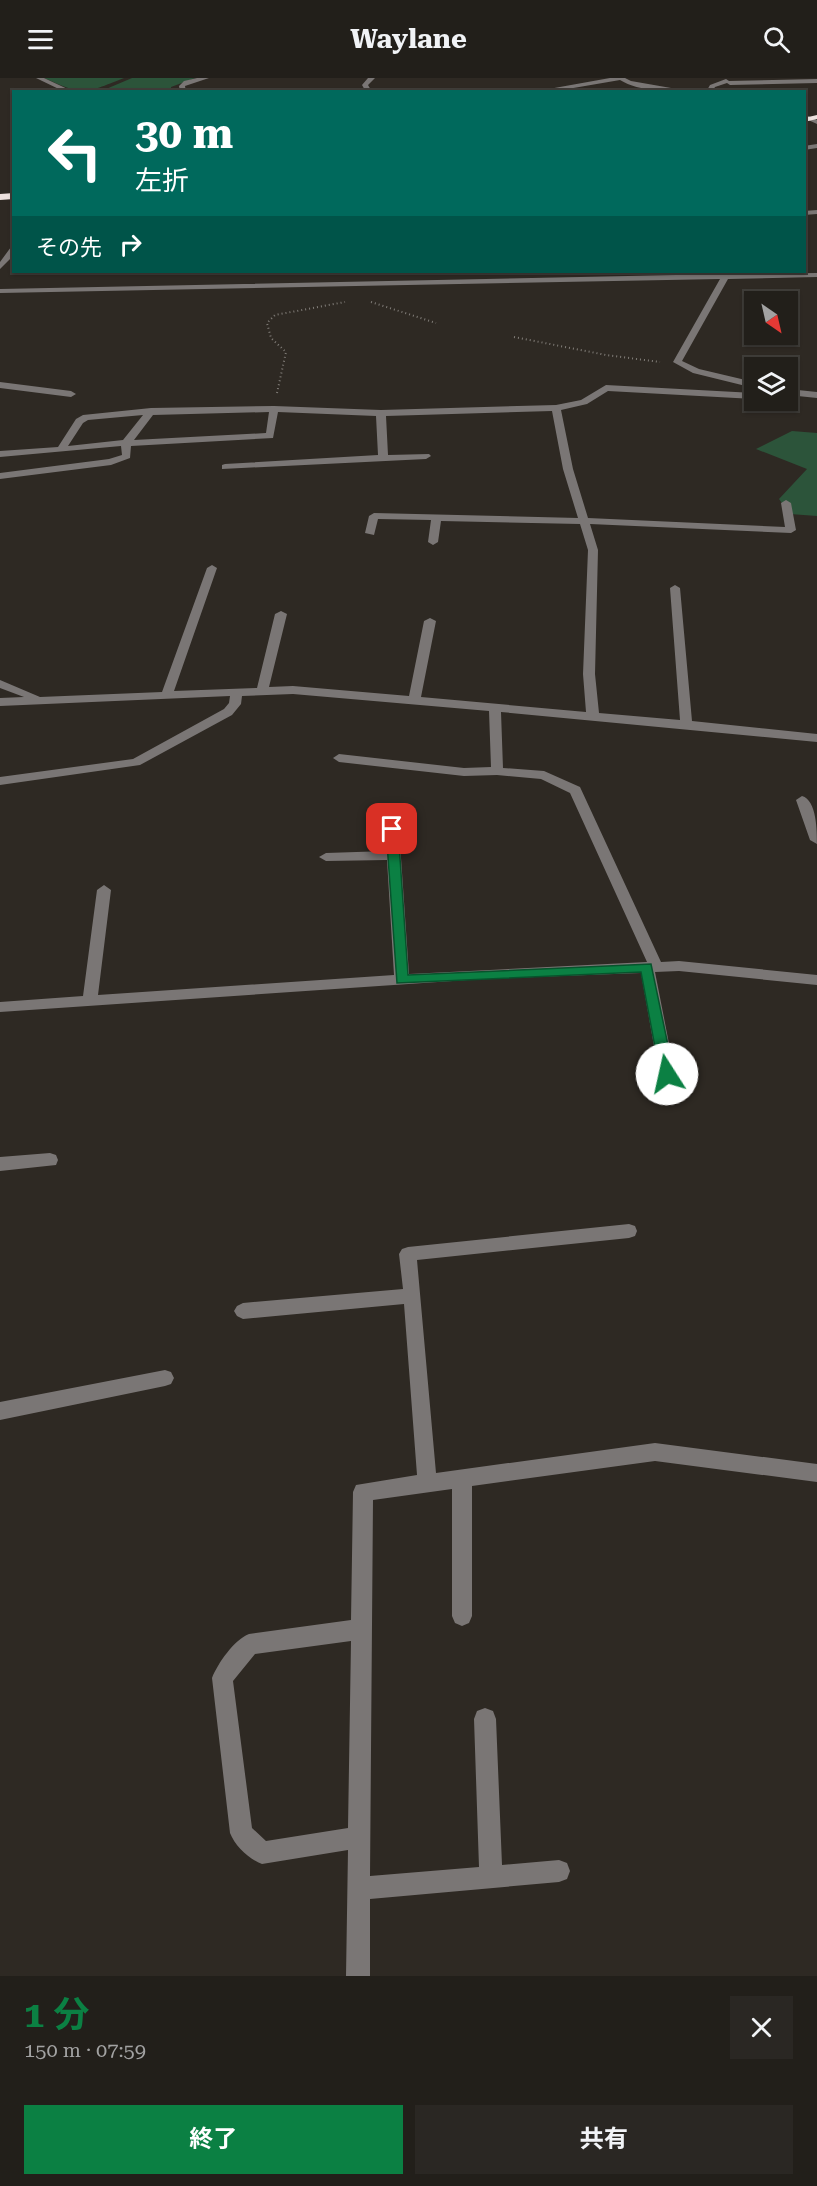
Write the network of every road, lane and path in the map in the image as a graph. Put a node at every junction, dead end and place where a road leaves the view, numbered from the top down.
1 (39, 78) edge
2 (206, 78) edge
3 (372, 78) edge
4 (621, 78) edge
5 (726, 81) edge
6 (817, 81) edge
7 (568, 86) junction
8 (66, 90) edge
9 (183, 90) edge
10 (368, 90) edge
11 (546, 90) edge
12 (575, 90) edge
13 (677, 90) edge
14 (710, 90) edge
15 (746, 90) edge
16 (12, 252) edge
17 (0, 267) edge
18 (726, 274) edge
19 (817, 275) edge
20 (328, 286) junction
21 (0, 291) edge
22 (352, 301) dead end
23 (436, 323) dead end
24 (514, 337) dead end
25 (681, 365) junction
26 (744, 383) edge
27 (0, 385) edge
28 (70, 394) dead end
29 (798, 394) edge
30 (744, 395) edge
31 (817, 395) edge
32 (556, 408) junction
33 (274, 409) junction
34 (151, 411) junction
35 (381, 413) junction
36 (126, 443) junction
37 (61, 450) junction
38 (0, 454) edge
39 (426, 456) dead end
40 (383, 458) junction
41 (225, 467) dead end
42 (0, 476) edge
43 (786, 503) dead end
44 (436, 518) junction
45 (585, 521) junction
46 (370, 533) dead end
47 (433, 542) dead end
48 (212, 568) dead end
49 (675, 588) dead end
50 (281, 614) dead end
51 (430, 621) dead end
52 (0, 684) edge
53 (262, 690) junction
54 (236, 691) junction
55 (167, 694) junction
56 (41, 700) junction
57 (414, 700) junction
58 (0, 702) edge
59 (495, 707) junction
60 (593, 717) junction
61 (686, 724) junction
62 (817, 738) edge
63 (339, 758) dead end
64 (497, 771) junction
65 (0, 781) edge
66 (802, 800) dead end
67 (392, 829) dead end
68 (817, 840) edge
69 (393, 855) junction
70 (326, 857) dead end
71 (104, 890) dead end
72 (651, 967) junction
73 (402, 980) junction
74 (817, 980) edge
75 (90, 1001) junction
76 (0, 1007) edge
77 (667, 1074) dead end
78 (50, 1160) dead end
79 (0, 1164) edge
80 (628, 1231) dead end
81 (412, 1296) junction
82 (243, 1311) dead end
83 (165, 1378) dead end
84 (0, 1412) edge
85 (817, 1473) edge
86 (462, 1479) junction
87 (427, 1483) junction
88 (462, 1616) dead end
89 (362, 1629) junction
90 (485, 1719) dead end
91 (359, 1837) junction
92 (559, 1871) dead end
93 (491, 1877) junction
94 (358, 1889) junction
95 (358, 1976) edge

1 - 8 street
2 - 9 street
3 - 10 street
4 - 7 street
4 - 13 street
5 - 6 street
5 - 14 street
5 - 15 street
7 - 11 street
7 - 12 street
16 - 17 street
18 - 19 street
18 - 20 street
18 - 25 street
20 - 21 street
20 - 23 path
22 - 33 path
24 - 25 path
25 - 26 street
27 - 28 street
29 - 31 street
30 - 32 street
32 - 35 street
32 - 45 street
33 - 34 street
33 - 35 street
33 - 36 street
34 - 36 street
34 - 37 street
35 - 40 street
36 - 37 street
36 - 42 street
37 - 38 street
39 - 40 street
40 - 41 street
43 - 45 street
44 - 45 street
44 - 46 street
44 - 47 street
45 - 60 street
48 - 55 street
49 - 61 street
50 - 53 street
51 - 57 street
52 - 56 street
53 - 54 street
53 - 57 street
54 - 55 street
54 - 65 street
55 - 56 street
56 - 58 street
57 - 59 street
59 - 60 street
59 - 64 street
60 - 61 street
61 - 62 street
63 - 64 street
64 - 72 street
66 - 68 street
67 - 69 street
69 - 70 street
69 - 73 street
71 - 75 street
72 - 73 street
72 - 74 street
72 - 77 street
73 - 75 street
75 - 76 street
78 - 79 street
80 - 81 street
81 - 82 street
81 - 87 street
83 - 84 street
85 - 86 street
86 - 87 street
86 - 88 street
87 - 89 street
89 - 91 street
89 - 91 street
90 - 93 street
91 - 94 street
92 - 93 street
93 - 94 street
94 - 95 street

